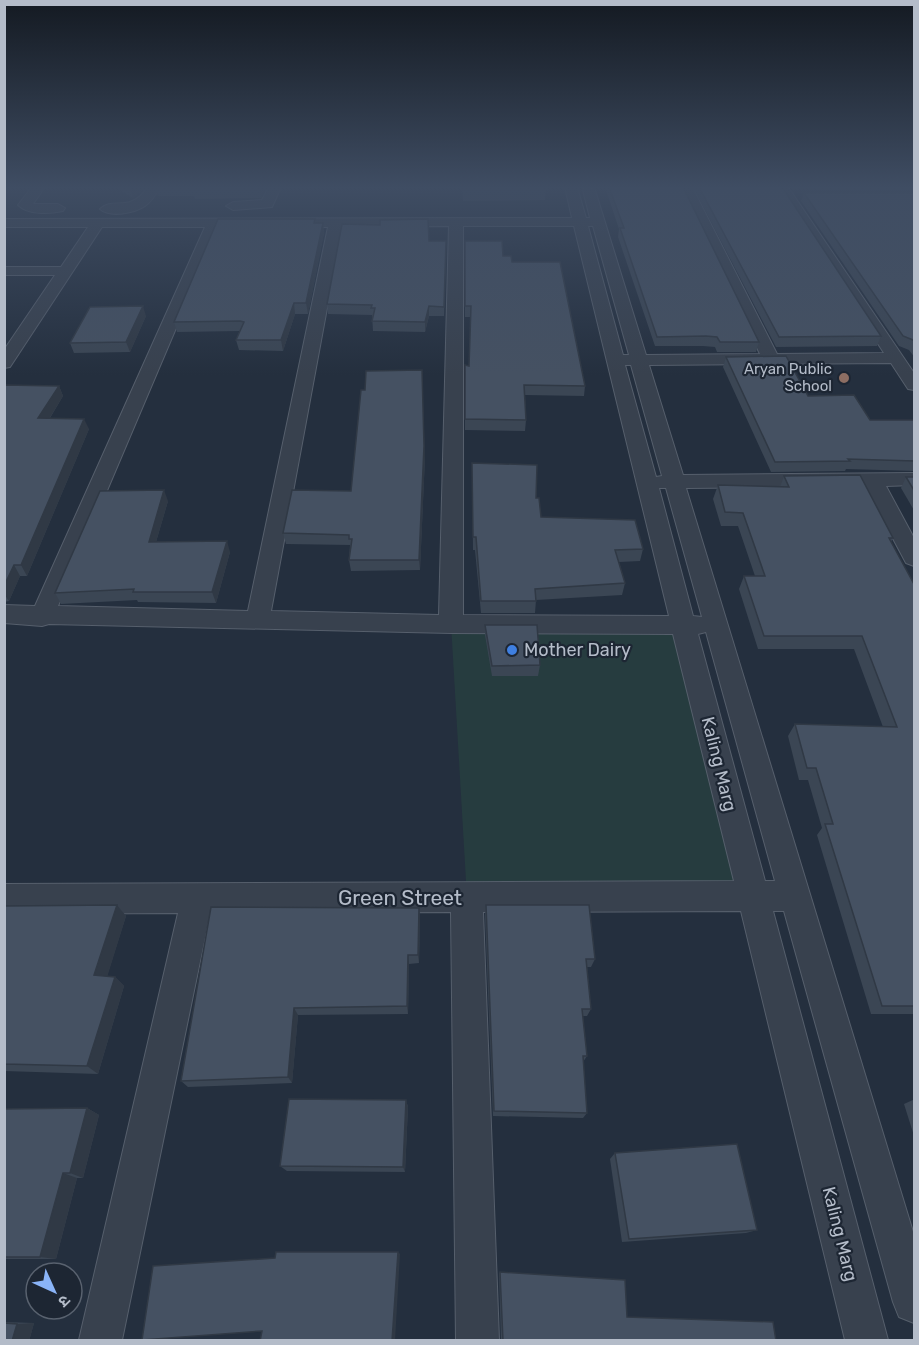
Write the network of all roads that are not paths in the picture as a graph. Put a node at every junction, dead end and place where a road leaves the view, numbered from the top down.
1 (80, 250) edge
2 (202, 250) edge
3 (331, 250) edge
4 (456, 250) edge
5 (597, 250) edge
6 (717, 250) edge
7 (827, 250) edge
8 (4, 271) edge
9 (66, 271) junction
10 (13, 324) dead end
11 (31, 324) junction
12 (896, 358) junction
13 (771, 359) junction
14 (627, 360) junction
15 (4, 363) edge
16 (915, 385) edge
17 (872, 479) junction
18 (915, 479) edge
19 (674, 482) junction
20 (647, 483) junction
21 (915, 558) edge
22 (4, 614) edge
23 (42, 617) junction
24 (258, 618) junction
25 (451, 624) junction
26 (683, 625) junction
27 (716, 625) junction
28 (796, 896) junction
29 (753, 897) junction
30 (468, 898) junction
31 (4, 899) edge
32 (197, 899) junction
33 (915, 1302) edge
34 (100, 1341) edge
35 (478, 1341) edge
36 (867, 1341) edge

1 - 9 street
2 - 23 street
3 - 24 street
4 - 25 street
5 - 14 street, Kaling Marg
6 - 13 street
7 - 12 street
8 - 9 street
9 - 11 street
10 - 11 street
11 - 15 street
12 - 13 street
12 - 16 street
13 - 14 street
14 - 19 street, Kaling Marg
14 - 20 street, Kaling Marg
17 - 18 street
17 - 19 street
17 - 21 street
19 - 20 street
19 - 27 street, Kaling Marg
20 - 26 street, Kaling Marg
22 - 23 street
23 - 24 street
24 - 25 street
25 - 26 street
26 - 27 street
26 - 29 street, Kaling Marg
27 - 28 street, Kaling Marg
28 - 29 street, Green Street
28 - 33 street, Kaling Marg
29 - 30 street, Green Street
29 - 36 street, Kaling Marg
30 - 32 street, Green Street
30 - 35 street
31 - 32 street, Green Street
32 - 34 street

